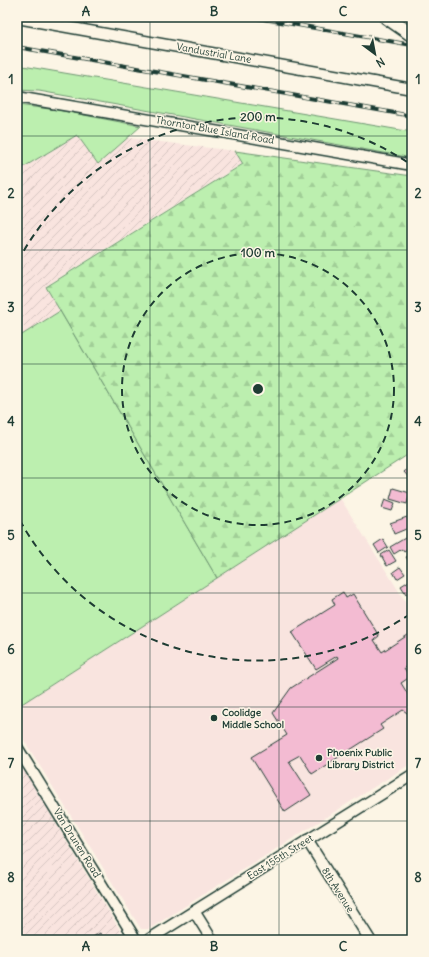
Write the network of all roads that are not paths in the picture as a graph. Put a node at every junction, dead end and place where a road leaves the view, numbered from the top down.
1 (386, 17) edge
2 (17, 18) edge
3 (412, 35) edge
4 (412, 88) edge
5 (17, 97) edge
6 (412, 165) edge
7 (17, 747) edge
8 (412, 775) edge
9 (307, 840) junction
10 (194, 911) junction
11 (136, 940) edge
12 (148, 940) edge
13 (212, 940) edge
14 (370, 940) edge

1 - 3 street
2 - 4 street, Vandustrial Lane
5 - 6 street, Thornton Blue Island Road
7 - 11 street, Van Drunen Road
8 - 9 street, East 155th Street
9 - 10 street, East 155th Street
9 - 14 street, 8th Avenue
10 - 12 street, East 155th Street
10 - 13 street

